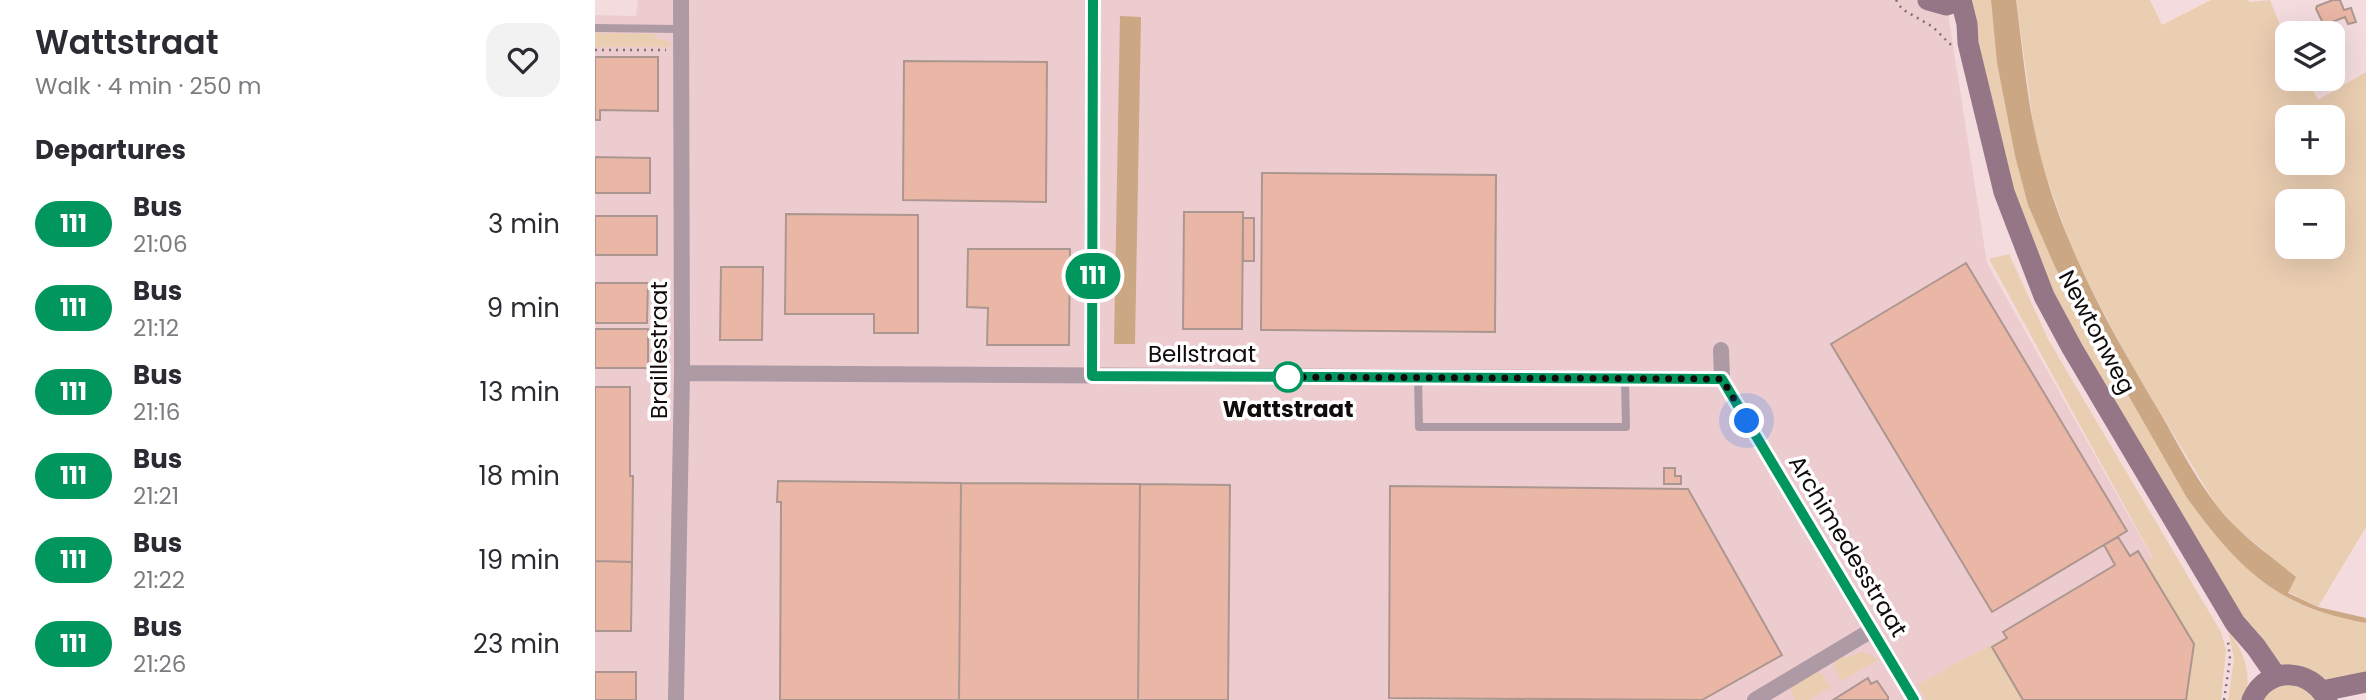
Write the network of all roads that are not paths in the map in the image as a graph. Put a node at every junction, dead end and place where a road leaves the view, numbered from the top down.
1 (681, 0) edge
2 (1093, 0) edge
3 (1949, 1) edge
4 (595, 28) edge
5 (680, 29) junction
6 (1721, 350) dead end
7 (682, 373) junction
8 (1092, 376) junction
9 (1419, 377) junction
10 (1625, 379) junction
11 (1722, 379) junction
12 (1872, 630) junction
13 (2366, 682) edge
14 (2263, 687) edge
15 (2366, 692) edge
16 (2325, 696) edge
17 (676, 700) edge
18 (1755, 700) edge
19 (1914, 700) edge
20 (2350, 700) edge

1 - 5 street, Braillestraat
2 - 8 street
3 - 14 main road, Newtonweg
4 - 5 lane
5 - 7 street, Braillestraat
6 - 11 street
7 - 8 street, Bellstraat
7 - 17 street, Braillestraat
8 - 9 street, Bellstraat
9 - 10 street, Bellstraat
9 - 10 lane
10 - 11 street, Bellstraat
11 - 12 street, Archimedesstraat
12 - 18 street
12 - 19 street, Archimedesstraat
13 - 16 main road
14 - 16 main road
15 - 20 main road

